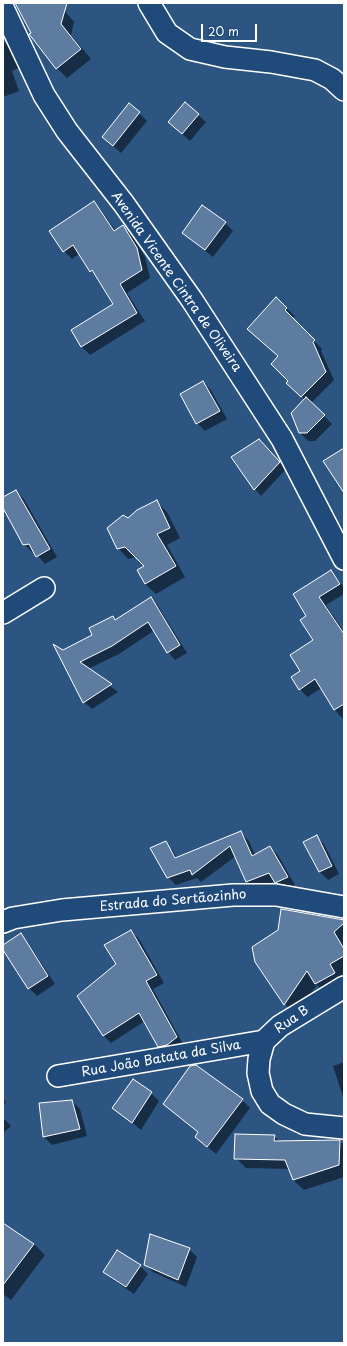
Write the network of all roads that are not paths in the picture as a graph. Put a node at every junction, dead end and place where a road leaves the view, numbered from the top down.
1 (149, 3) edge
2 (3, 8) edge
3 (344, 90) edge
4 (344, 559) edge
5 (44, 588) dead end
6 (3, 613) edge
7 (344, 907) edge
8 (3, 922) edge
9 (344, 986) edge
10 (264, 1041) junction
11 (58, 1076) dead end
12 (344, 1128) edge

1 - 3 street
2 - 4 street, Avenida Vicente Cintra de Oliveira
5 - 6 street
7 - 8 street, Estrada do Sertãozinho
9 - 10 street, Rua B
10 - 11 street, Rua João Batata da Silva
10 - 12 street, Rua B

